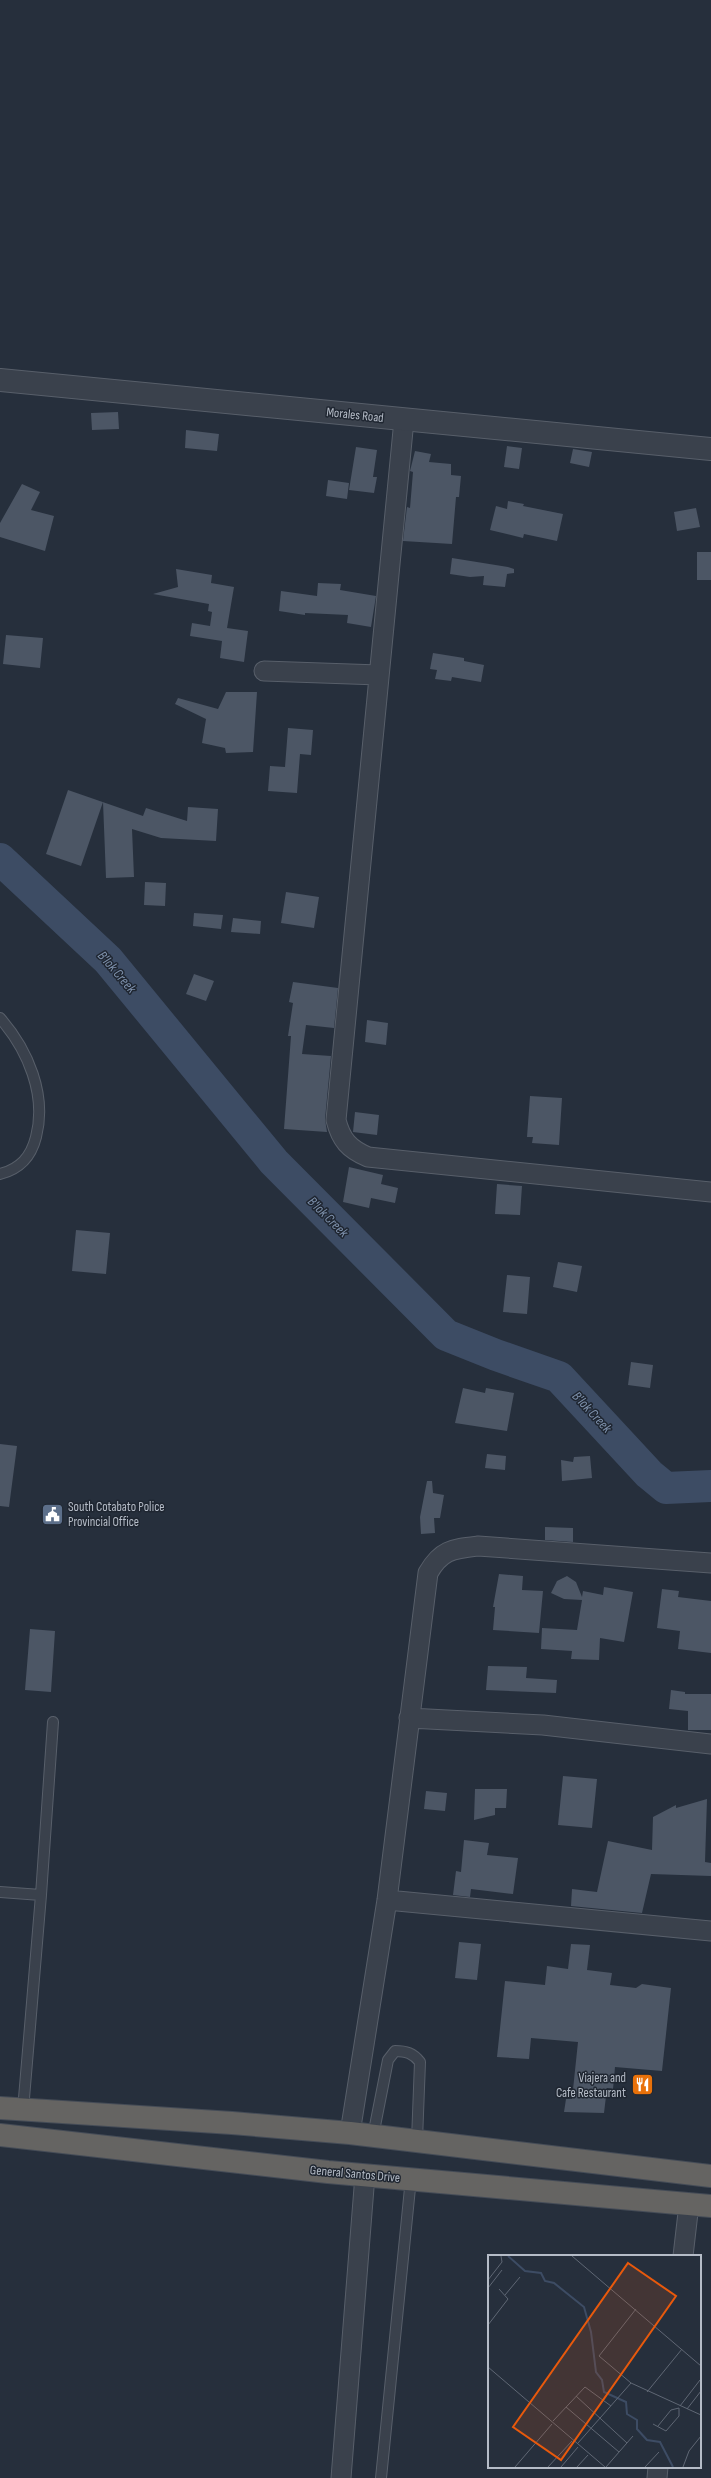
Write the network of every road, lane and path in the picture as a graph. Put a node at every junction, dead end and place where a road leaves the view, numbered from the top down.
1 (0, 380) edge
2 (404, 420) junction
3 (711, 449) edge
4 (264, 672) dead end
5 (379, 675) junction
6 (0, 1018) edge
7 (0, 1174) edge
8 (711, 1192) edge
9 (711, 1563) edge
10 (409, 1718) junction
11 (53, 1722) dead end
12 (711, 1744) edge
13 (0, 1892) edge
14 (42, 1895) junction
15 (387, 1900) junction
16 (711, 1931) edge
17 (0, 2108) edge
18 (23, 2110) junction
19 (350, 2133) junction
20 (0, 2135) edge
21 (373, 2136) junction
22 (417, 2140) junction
23 (365, 2175) junction
24 (711, 2176) edge
25 (411, 2178) junction
26 (688, 2204) junction
27 (711, 2206) edge
28 (683, 2255) edge
29 (658, 2468) edge
30 (341, 2478) edge
31 (381, 2478) edge
32 (657, 2478) edge

1 - 2 street, Morales Road
2 - 3 street, Morales Road
2 - 5 street
4 - 5 street
5 - 8 street
6 - 7 lane
9 - 10 street
10 - 12 street
10 - 15 street
11 - 14 lane
13 - 14 lane
14 - 18 lane
15 - 16 street
15 - 19 street
17 - 18 highway
18 - 19 highway
19 - 21 highway
20 - 23 highway, General Santos Drive
21 - 22 highway
21 - 22 lane
22 - 24 highway
23 - 25 highway, General Santos Drive
23 - 30 street
25 - 26 highway, General Santos Drive
25 - 31 lane
26 - 27 highway, General Santos Drive
26 - 28 street
29 - 32 street

